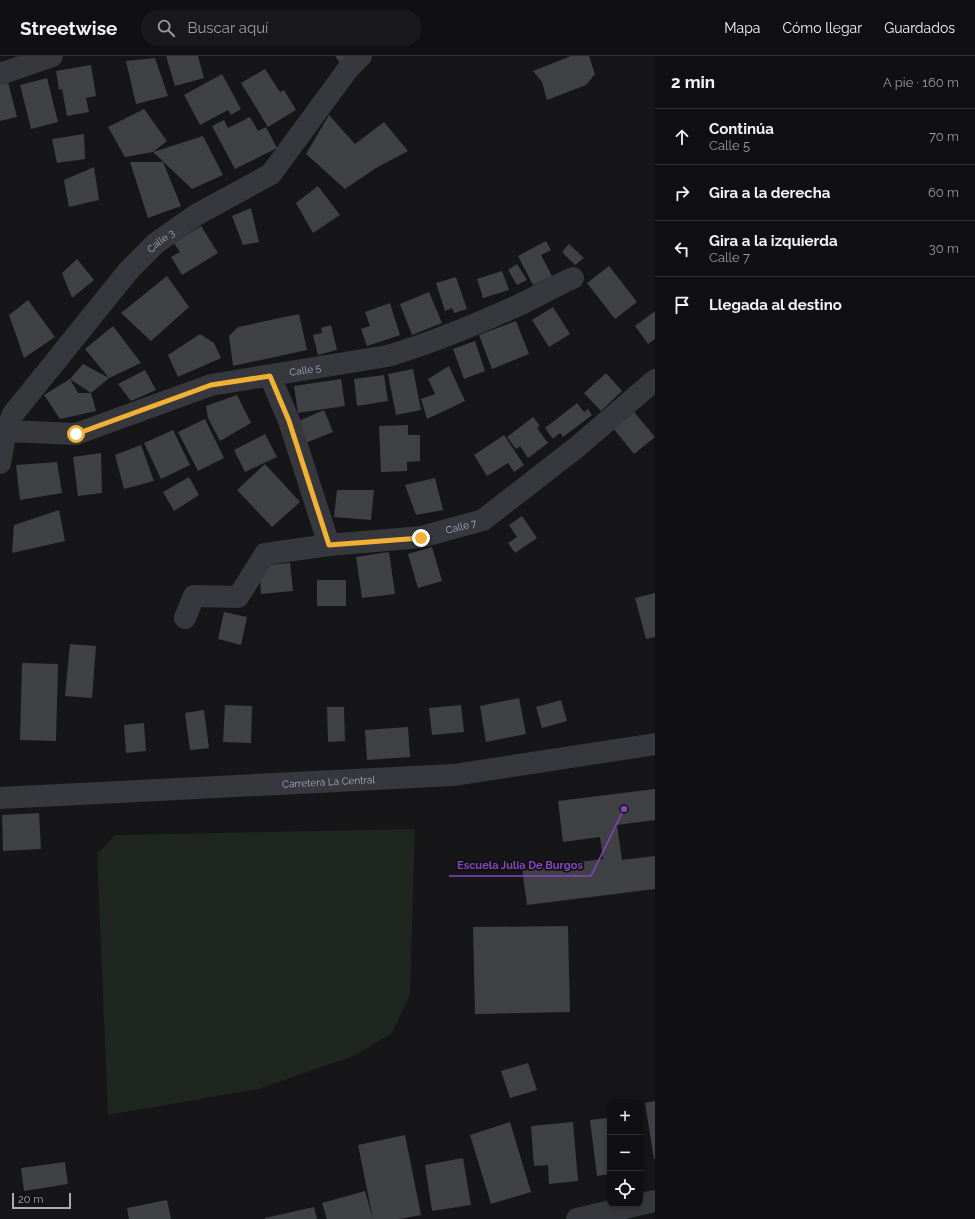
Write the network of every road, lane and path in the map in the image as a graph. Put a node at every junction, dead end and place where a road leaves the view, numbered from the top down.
1 (52, 56) edge
2 (361, 56) edge
3 (0, 74) edge
4 (573, 278) dead end
5 (270, 376) junction
6 (655, 380) edge
7 (6, 420) edge
8 (0, 463) edge
9 (329, 545) junction
10 (186, 618) dead end
11 (655, 744) edge
12 (0, 798) edge
13 (655, 1201) edge
14 (577, 1219) edge

1 - 3 street
2 - 7 street, Calle 3
4 - 5 street, Calle 5
5 - 7 street, Calle 5
5 - 9 street
6 - 9 street, Calle 7
7 - 8 street, Calle 3
9 - 10 street, Calle 7
11 - 12 street, Carretera La Central
13 - 14 street

